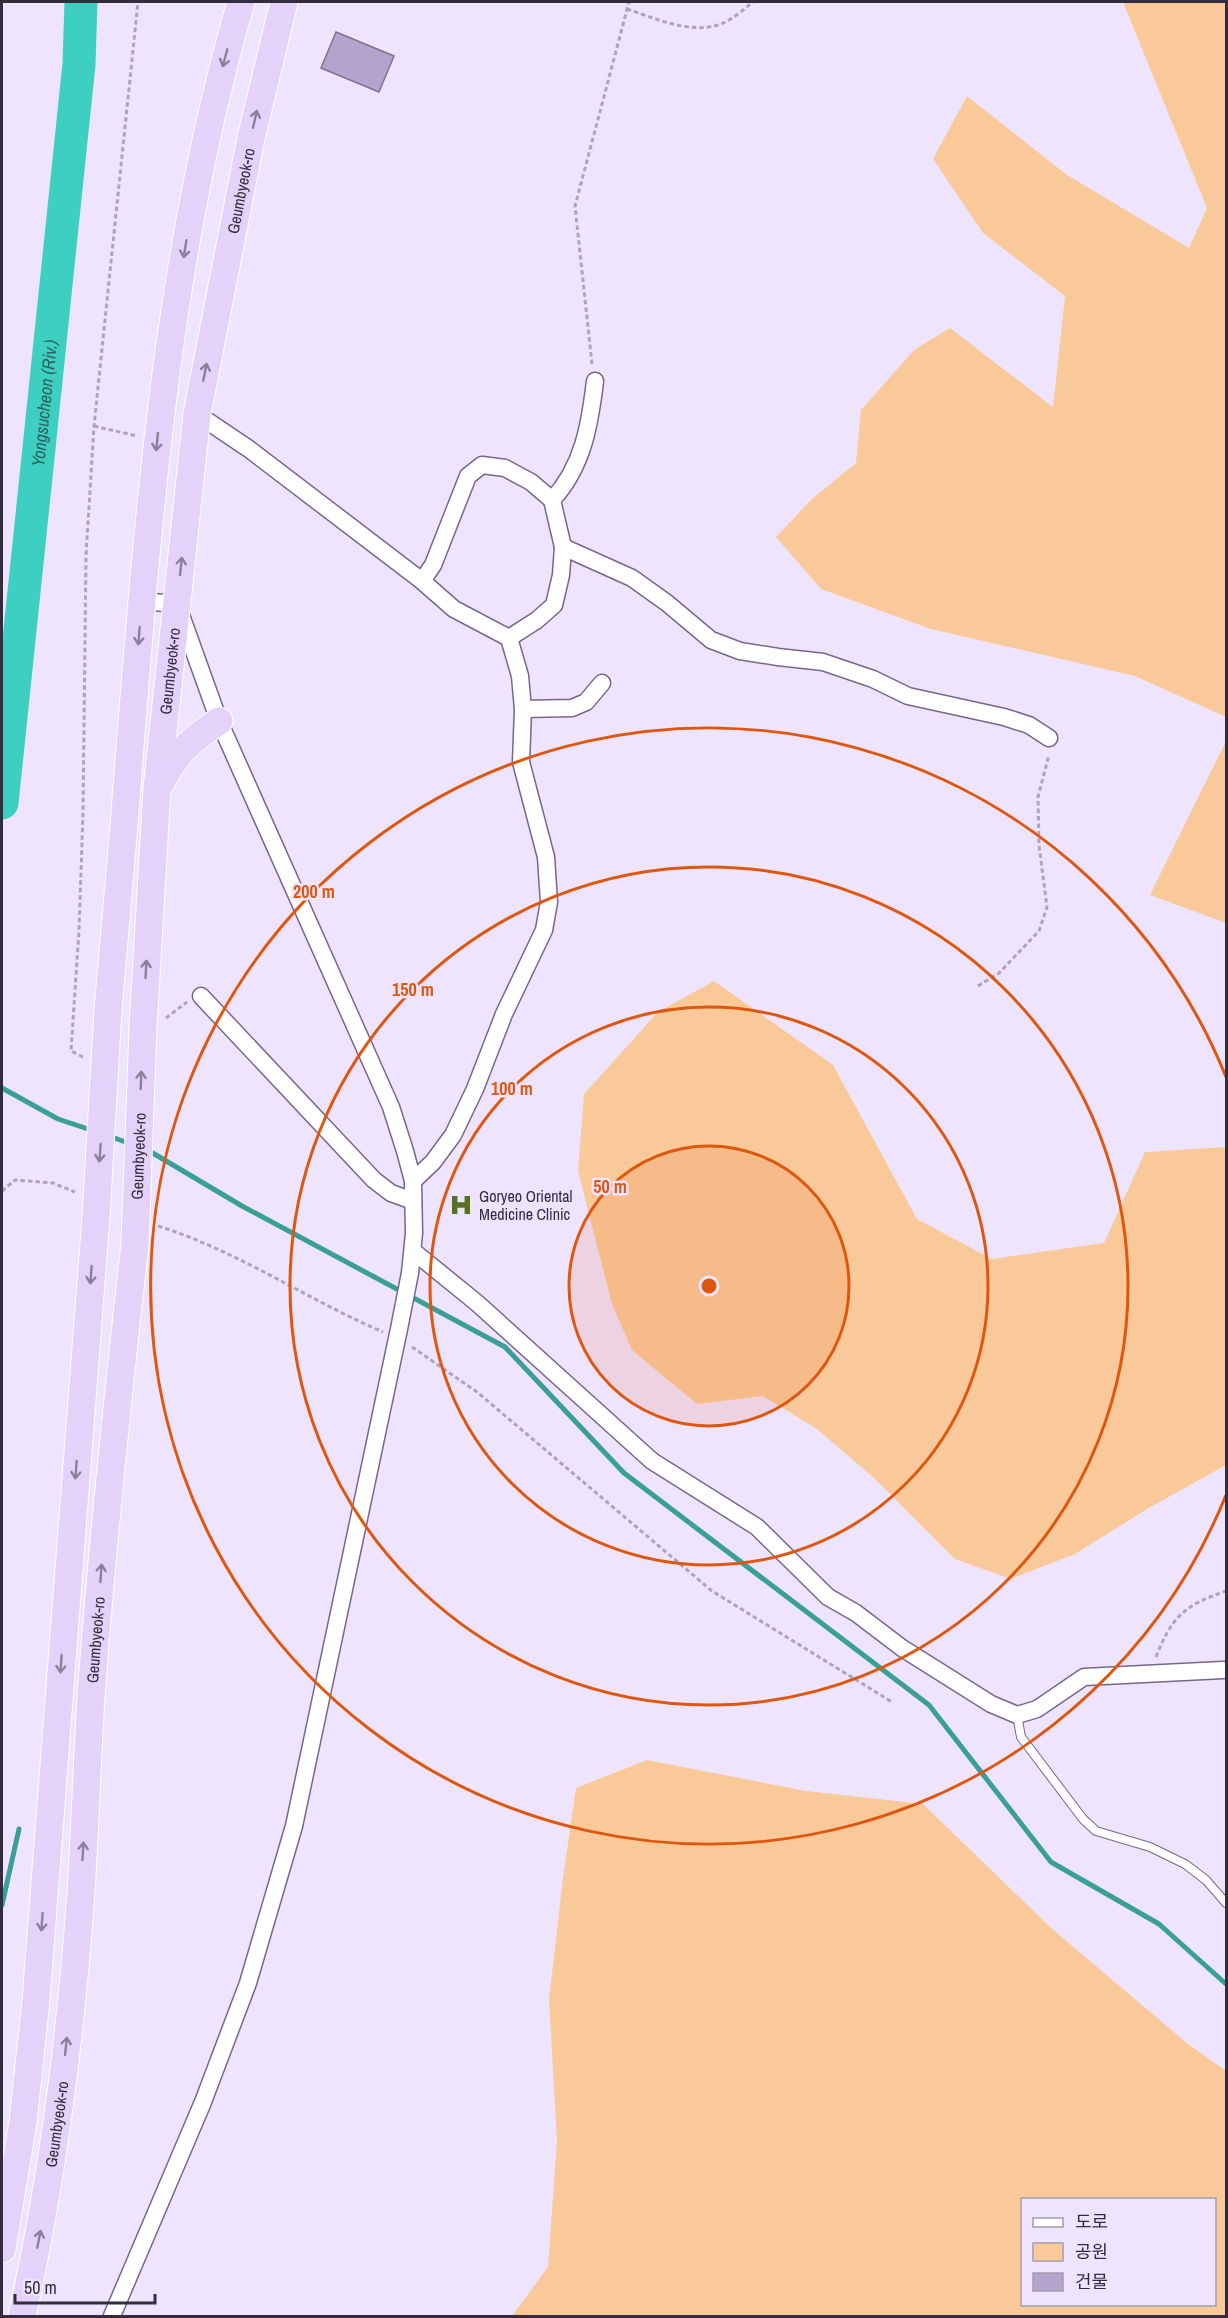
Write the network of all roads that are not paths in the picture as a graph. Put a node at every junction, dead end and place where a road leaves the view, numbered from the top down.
1 (241, 2) edge
2 (284, 2) edge
3 (595, 381) road end
4 (197, 414) junction
5 (552, 500) junction
6 (564, 547) junction
7 (422, 581) junction
8 (141, 601) junction
9 (177, 604) junction
10 (509, 638) junction
11 (602, 683) dead end
12 (523, 709) junction
13 (219, 721) junction
14 (1049, 738) road end
15 (157, 789) junction
16 (201, 996) road end
17 (413, 1181) junction
18 (413, 1201) junction
19 (413, 1251) junction
20 (1223, 1670) dead end
21 (1017, 1715) junction
22 (1227, 1903) edge
23 (2, 2249) edge
24 (22, 2316) edge
25 (112, 2316) edge

1 -> 8 highway, Geumbyeok-ro
4 -> 2 highway, Geumbyeok-ro
3 - 5 street
4 - 7 street
9 -> 4 highway, Geumbyeok-ro
5 - 6 street
5 - 7 street
6 - 10 street
6 - 14 street
7 - 10 street
8 - 9 street
8 -> 23 highway, Geumbyeok-ro, bridge
9 - 13 street
9 - 15 highway, Geumbyeok-ro
10 - 12 street
11 - 12 street
12 - 17 street
13 - 15 highway
13 - 17 street
24 -> 15 highway, Geumbyeok-ro, bridge
16 - 18 street
17 - 18 street
18 - 19 street
19 - 21 street
19 - 25 street
20 - 21 street
21 - 22 lane

